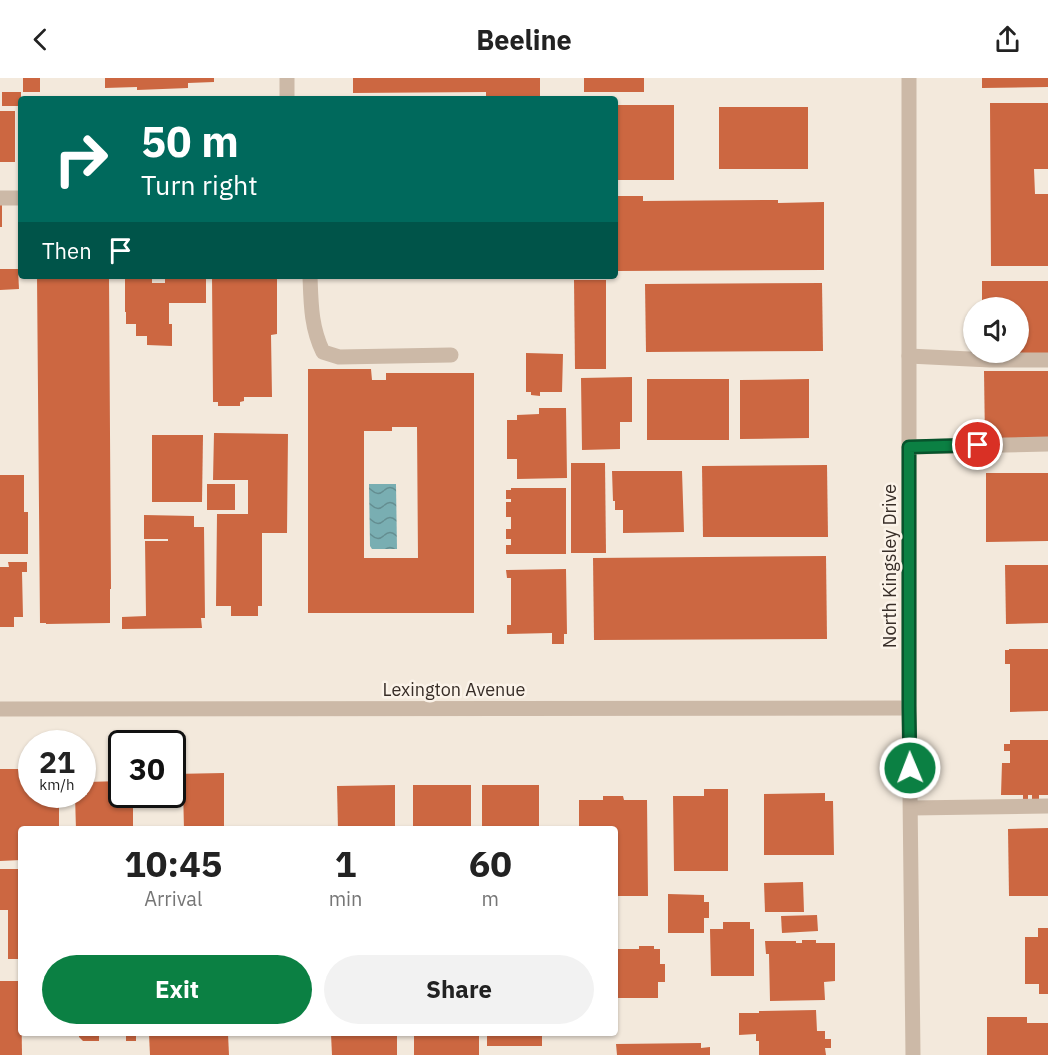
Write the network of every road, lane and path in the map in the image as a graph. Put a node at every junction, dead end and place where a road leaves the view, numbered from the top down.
1 (287, 78) edge
2 (909, 78) edge
3 (287, 96) edge
4 (0, 198) edge
5 (18, 198) edge
6 (310, 279) edge
7 (451, 356) dead end
8 (909, 356) junction
9 (1048, 360) edge
10 (1048, 444) edge
11 (909, 447) junction
12 (909, 708) junction
13 (0, 709) edge
14 (1048, 806) edge
15 (911, 808) junction
16 (913, 1055) edge

1 - 3 street
2 - 8 street, North Kingsley Drive
4 - 5 street
6 - 7 street
8 - 9 street
8 - 11 street, North Kingsley Drive
10 - 11 street
11 - 12 street, North Kingsley Drive
12 - 13 street, Lexington Avenue
12 - 15 street, North Kingsley Drive
14 - 15 street
15 - 16 street, North Kingsley Drive

